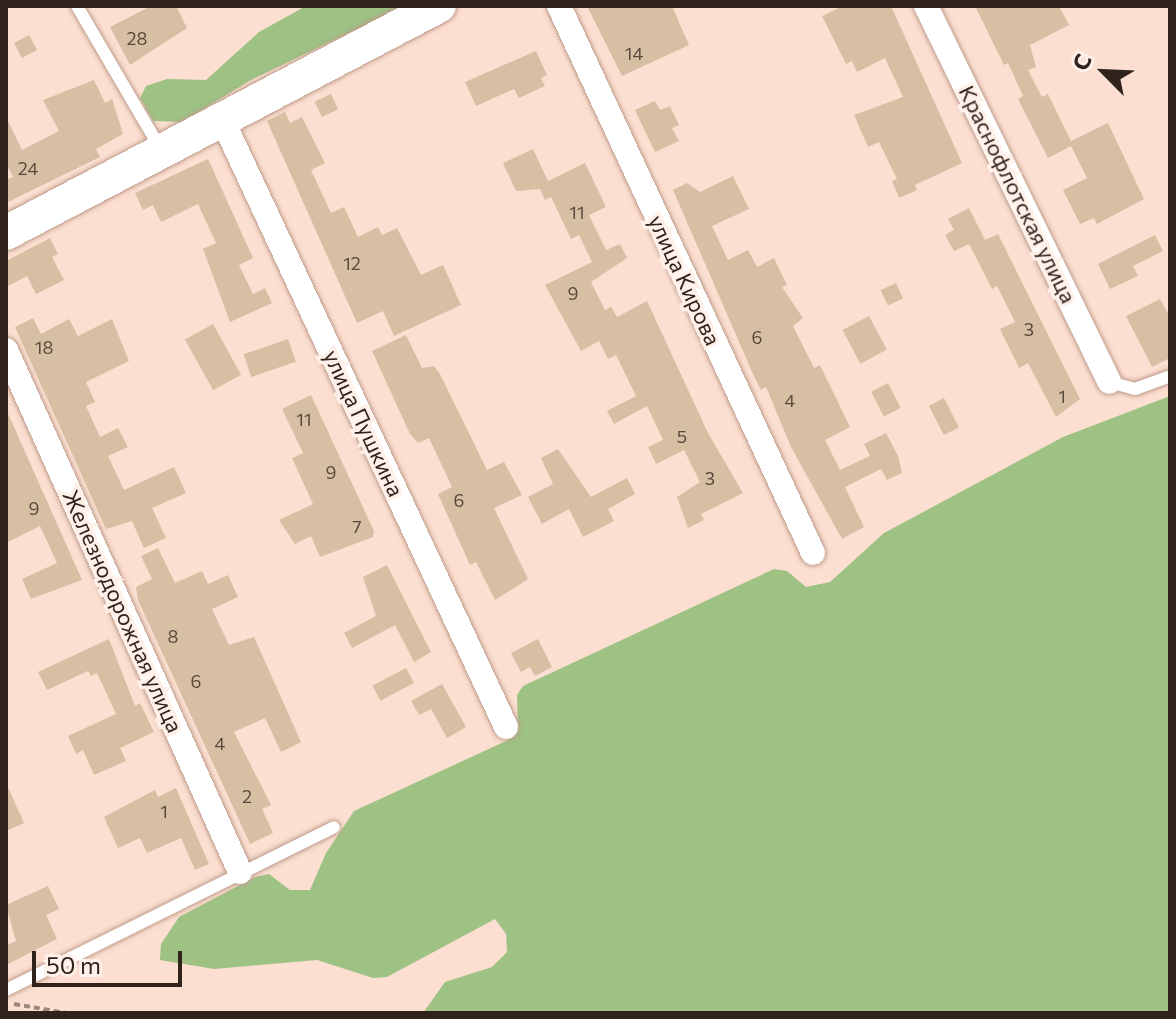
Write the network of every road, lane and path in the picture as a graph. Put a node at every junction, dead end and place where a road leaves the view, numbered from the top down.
1 (77, 6) edge
2 (439, 6) edge
3 (559, 6) edge
4 (926, 6) edge
5 (222, 119) junction
6 (162, 153) junction
7 (6, 233) edge
8 (6, 350) edge
9 (1170, 376) edge
10 (1109, 382) joint
11 (813, 553) dead end
12 (506, 727) dead end
13 (334, 827) dead end
14 (240, 872) junction
15 (6, 990) edge
16 (6, 1002) edge
17 (66, 1013) edge

1 - 6 lane
2 - 5 street
3 - 11 street, улица Кирова
4 - 10 street, Краснофлотская улица
5 - 6 street
5 - 12 street, улица Пушкина
6 - 7 street
8 - 14 street, Железнодорожная улица
9 - 10 lane
13 - 14 lane
14 - 15 lane
16 - 17 path

